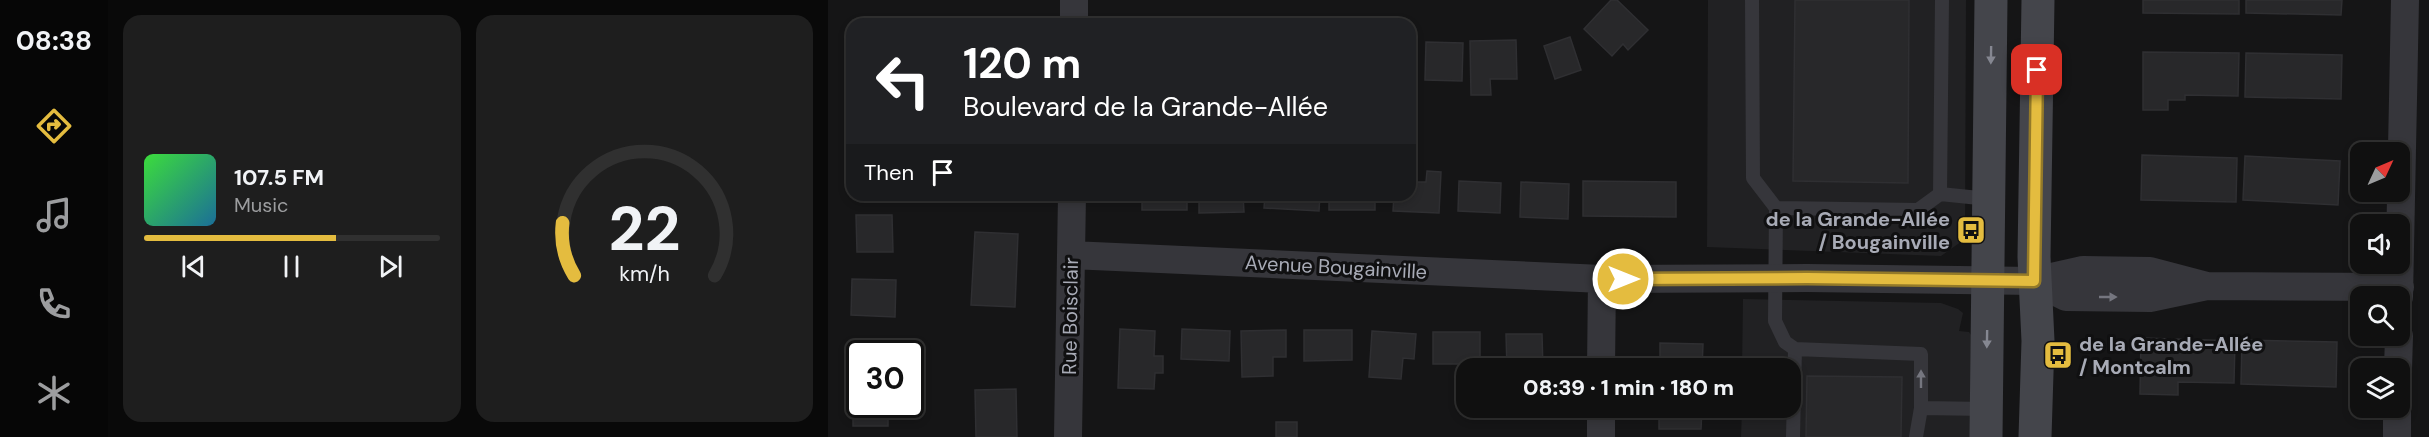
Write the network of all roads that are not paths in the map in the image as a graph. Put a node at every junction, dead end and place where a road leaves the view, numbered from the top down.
1 (1074, 0) edge
2 (1752, 0) edge
3 (1942, 0) edge
4 (1991, 0) edge
5 (2038, 0) edge
6 (2405, 0) edge
7 (1074, 18) edge
8 (1940, 194) junction
9 (1989, 199) junction
10 (1072, 201) edge
11 (1776, 208) junction
12 (1071, 255) junction
13 (1602, 279) junction
14 (1776, 280) junction
15 (1988, 280) junction
16 (2034, 281) junction
17 (2400, 286) edge
18 (2350, 290) edge
19 (1795, 349) junction
20 (1601, 358) edge
21 (1921, 408) junction
22 (1601, 418) edge
23 (2397, 418) edge
24 (1987, 423) edge
25 (1068, 437) edge
26 (1601, 437) edge
27 (1793, 437) edge
28 (1916, 437) edge
29 (2035, 437) edge
30 (2397, 437) edge

1 - 7 street
2 - 11 lane
3 - 8 lane
4 -> 9 street
5 - 16 street
6 - 17 street
8 - 9 lane
8 - 11 lane
9 - 15 street
10 - 12 street, Rue Boisclair
11 - 14 lane
12 - 13 street, Avenue Bougainville
12 - 25 street, Rue Boisclair
13 - 14 street, Avenue Bougainville
13 - 20 street
14 - 15 street, Avenue Bougainville
14 - 19 lane
15 - 16 street, Avenue Bougainville
15 -> 24 street
16 - 18 street
16 - 29 street
21 -> 19 lane
19 - 27 lane
21 - 24 lane
21 - 28 lane
22 - 26 street
23 - 30 street

